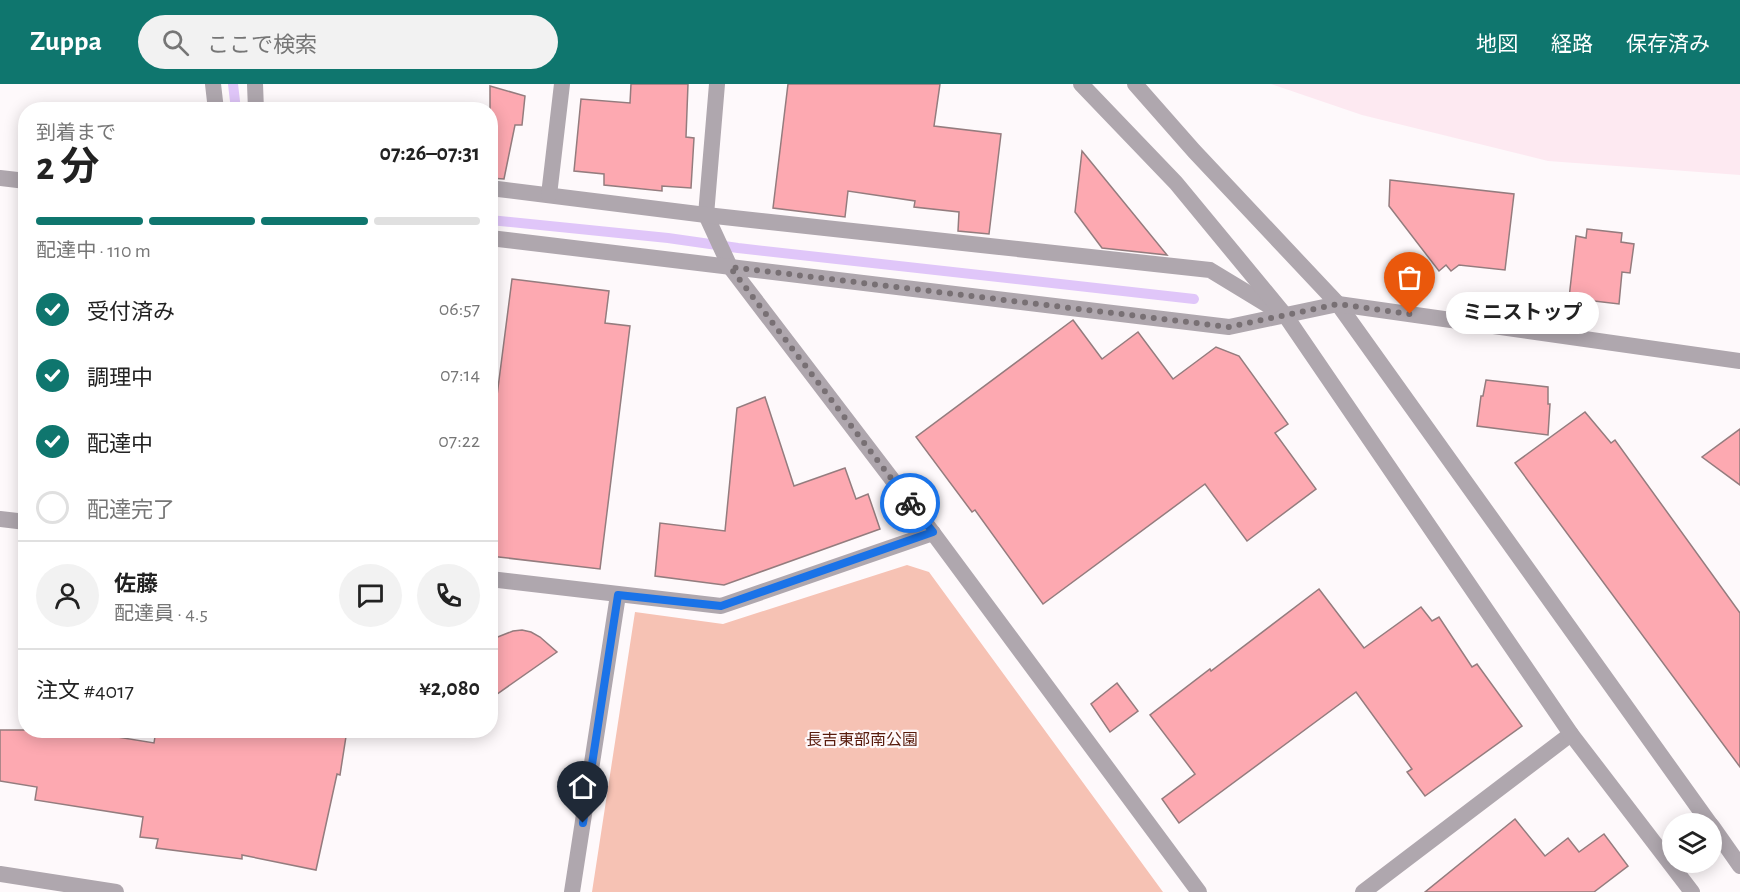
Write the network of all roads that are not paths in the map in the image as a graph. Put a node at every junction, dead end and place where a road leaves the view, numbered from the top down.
1 (213, 84) edge
2 (255, 84) edge
3 (562, 84) edge
4 (717, 84) edge
5 (1081, 84) edge
6 (1135, 84) edge
7 (215, 102) edge
8 (256, 102) edge
9 (0, 178) edge
10 (18, 180) edge
11 (498, 189) edge
12 (549, 195) junction
13 (706, 215) junction
14 (498, 239) edge
15 (730, 267) junction
16 (1338, 304) junction
17 (1284, 315) junction
18 (1740, 361) edge
19 (0, 519) edge
20 (18, 521) edge
21 (933, 532) junction
22 (498, 580) edge
23 (618, 595) junction
24 (1571, 734) junction
25 (1702, 813) edge
26 (1722, 841) edge
27 (1740, 866) edge
28 (0, 874) edge
29 (116, 892) edge
30 (572, 892) edge
31 (1199, 892) edge
32 (1363, 892) edge
33 (1692, 892) edge

1 - 7 street
2 - 8 street
3 - 12 street
4 - 13 street
5 - 17 street
6 - 16 street
9 - 10 street
11 - 12 street
12 - 13 street
13 - 15 street
13 - 17 street
14 - 15 street
15 - 17 street
15 - 21 street
16 - 17 street
16 - 18 street
16 - 25 street
17 - 24 street
19 - 20 street
21 - 23 street
21 - 31 street
22 - 23 street
23 - 30 street
24 - 32 street
24 - 33 street
26 - 27 street
28 - 29 street

